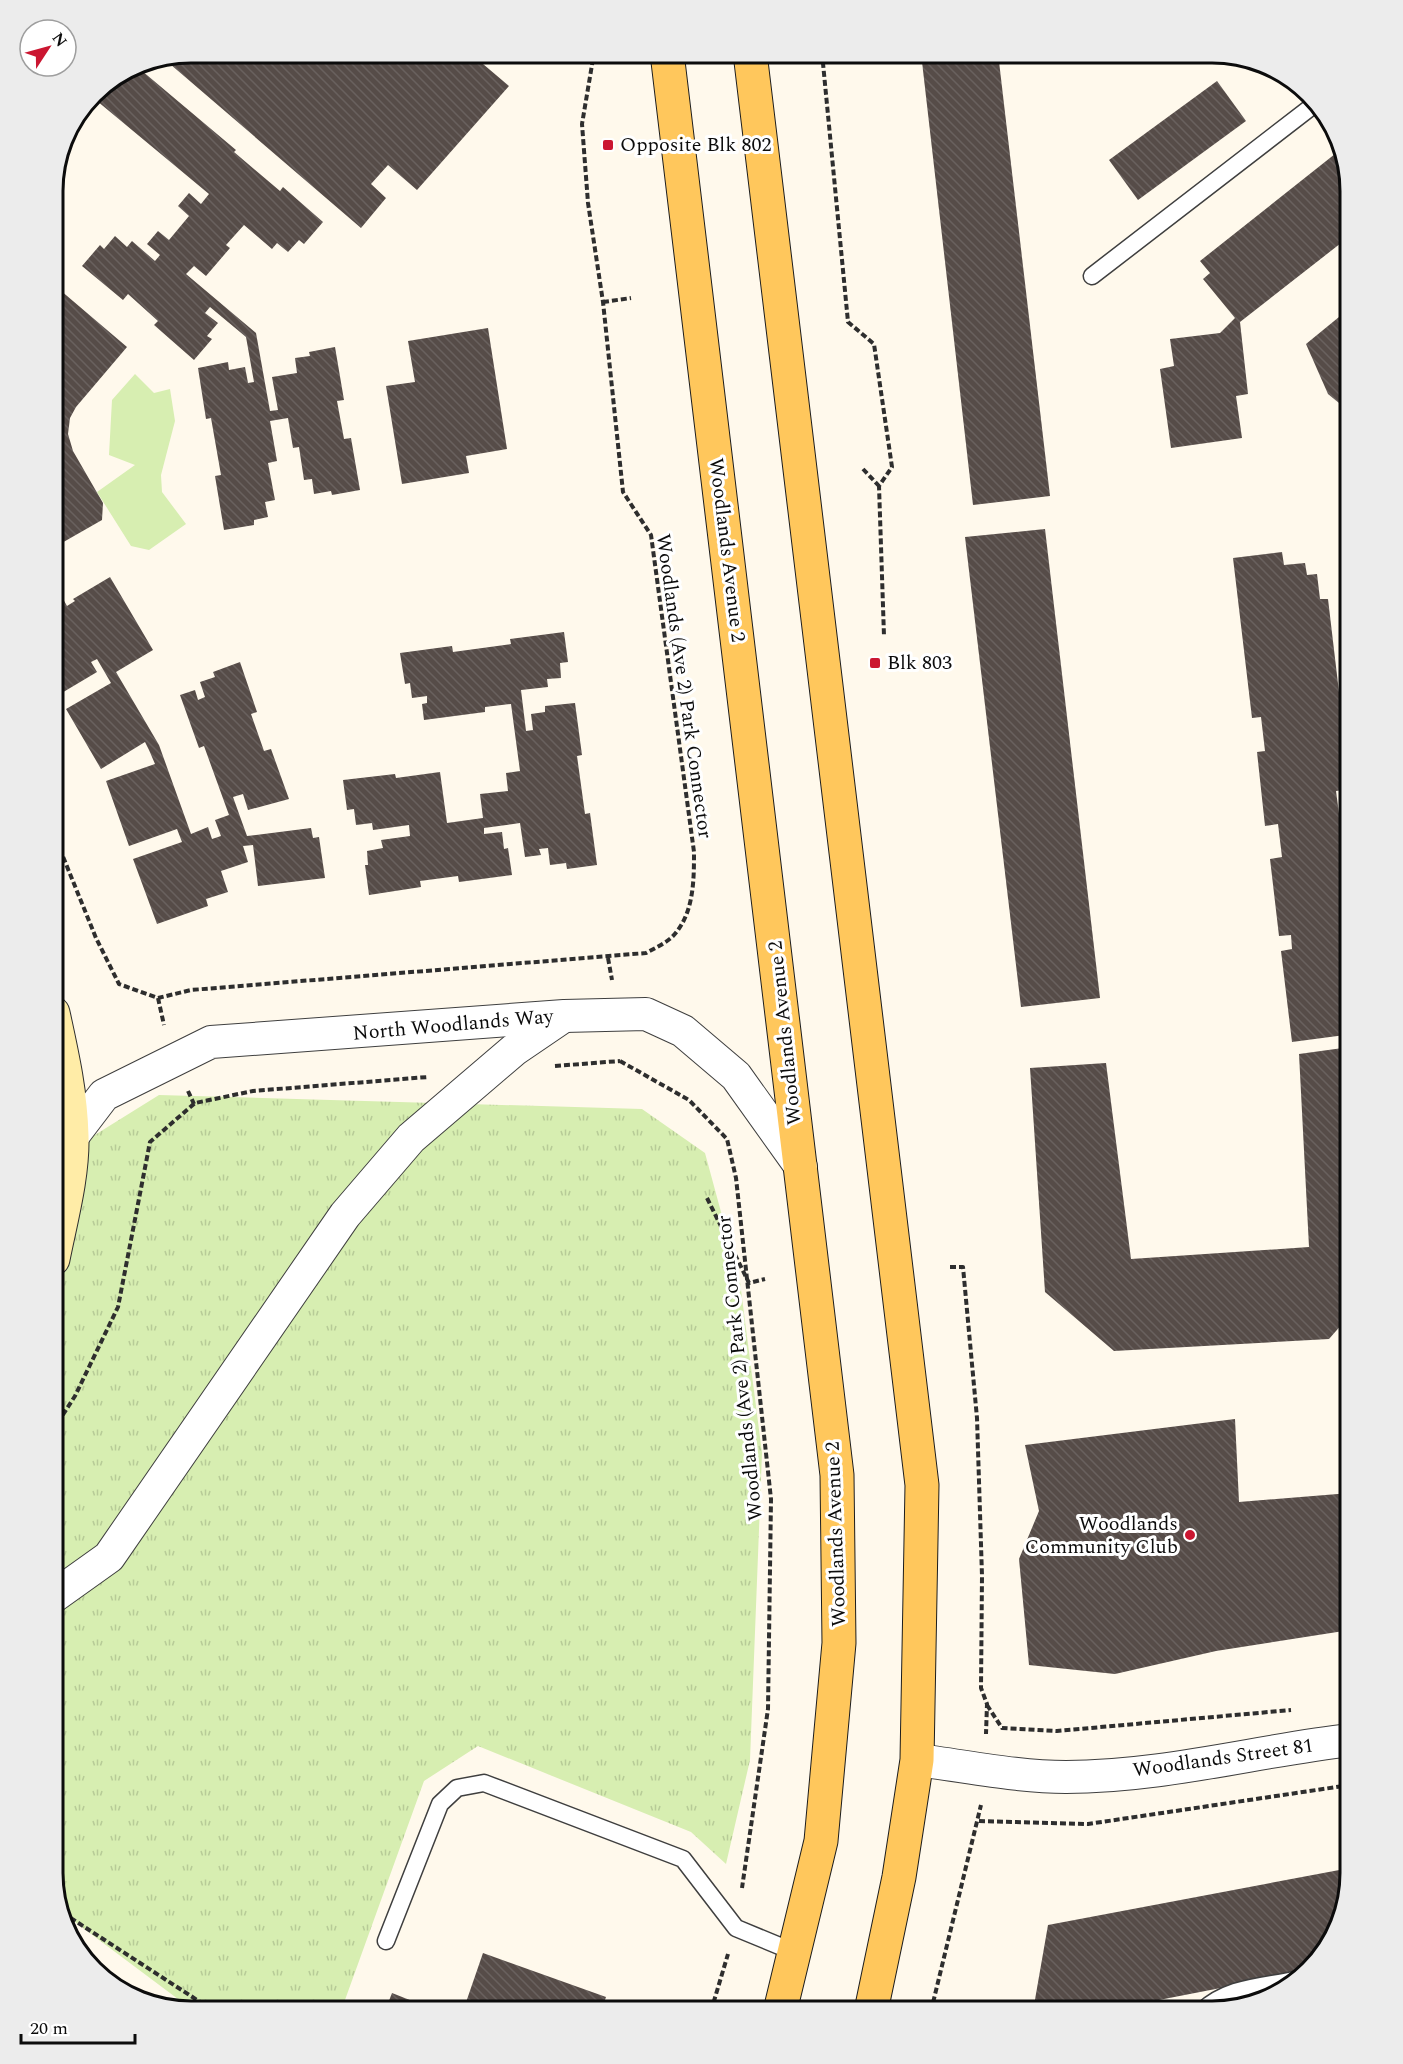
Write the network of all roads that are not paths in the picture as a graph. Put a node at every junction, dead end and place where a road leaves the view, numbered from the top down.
1 (668, 63) edge
2 (751, 63) edge
3 (1310, 108) edge
4 (1092, 276) dead end
5 (564, 1016) junction
6 (63, 1060) edge
7 (72, 1137) junction
8 (801, 1167) junction
9 (63, 1209) edge
10 (63, 1589) edge
11 (1340, 1741) edge
12 (917, 1760) junction
13 (386, 1941) dead end
14 (794, 1952) junction
15 (1277, 1983) edge
16 (782, 2001) edge
17 (873, 2001) edge
18 (1213, 2001) edge

1 - 8 main road, Woodlands Avenue 2
2 - 12 main road
3 - 4 lane
5 - 7 street, North Woodlands Way
5 - 8 street, North Woodlands Way
5 - 10 street
6 - 7 street
7 - 9 street
8 - 14 main road, Woodlands Avenue 2
11 - 12 street, Woodlands Street 81
12 - 17 main road
13 - 14 lane
14 - 16 main road, Woodlands Avenue 2
15 - 18 lane

